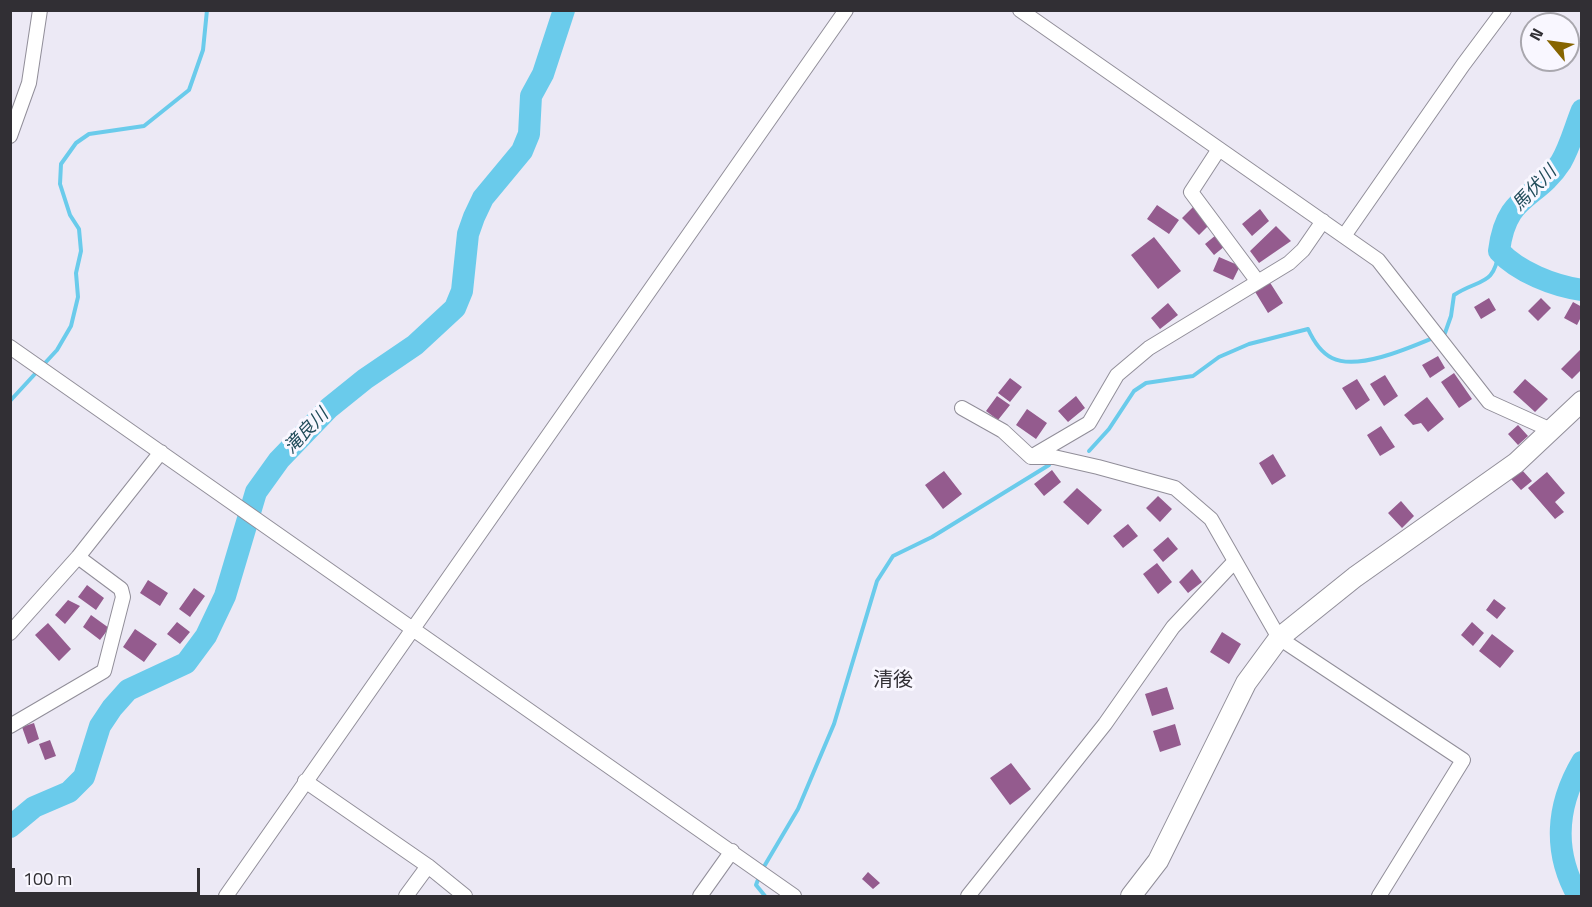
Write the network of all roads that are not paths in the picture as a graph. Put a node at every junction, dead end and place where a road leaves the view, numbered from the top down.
1 (40, 10) edge
2 (846, 10) edge
3 (1020, 10) edge
4 (1504, 10) edge
5 (10, 136) edge
6 (1219, 149) junction
7 (1323, 221) junction
8 (1344, 236) junction
9 (1258, 282) junction
10 (10, 347) edge
11 (1581, 401) edge
12 (962, 408) dead end
13 (1551, 430) junction
14 (161, 452) junction
15 (1031, 456) junction
16 (78, 557) junction
17 (1233, 562) junction
18 (412, 628) junction
19 (10, 633) edge
20 (1279, 638) junction
21 (10, 726) edge
22 (305, 780) junction
23 (732, 851) junction
24 (428, 866) junction
25 (226, 897) edge
26 (406, 897) edge
27 (465, 897) edge
28 (700, 897) edge
29 (794, 897) edge
30 (968, 897) edge
31 (1131, 897) edge
32 (1378, 897) edge

1 - 5 street
2 - 18 street
3 - 6 street
4 - 8 street
6 - 7 street
6 - 9 street
7 - 8 street
7 - 9 street
8 - 13 street
9 - 15 street
10 - 14 street
11 - 13 street
12 - 15 street
13 - 20 street
14 - 16 street
14 - 18 street
15 - 17 street
16 - 19 street
16 - 21 street
17 - 20 street
17 - 30 street
18 - 22 street
18 - 23 street
20 - 31 street
20 - 32 street
22 - 24 street
22 - 25 street
23 - 28 street
23 - 29 street
24 - 26 street
24 - 27 street

